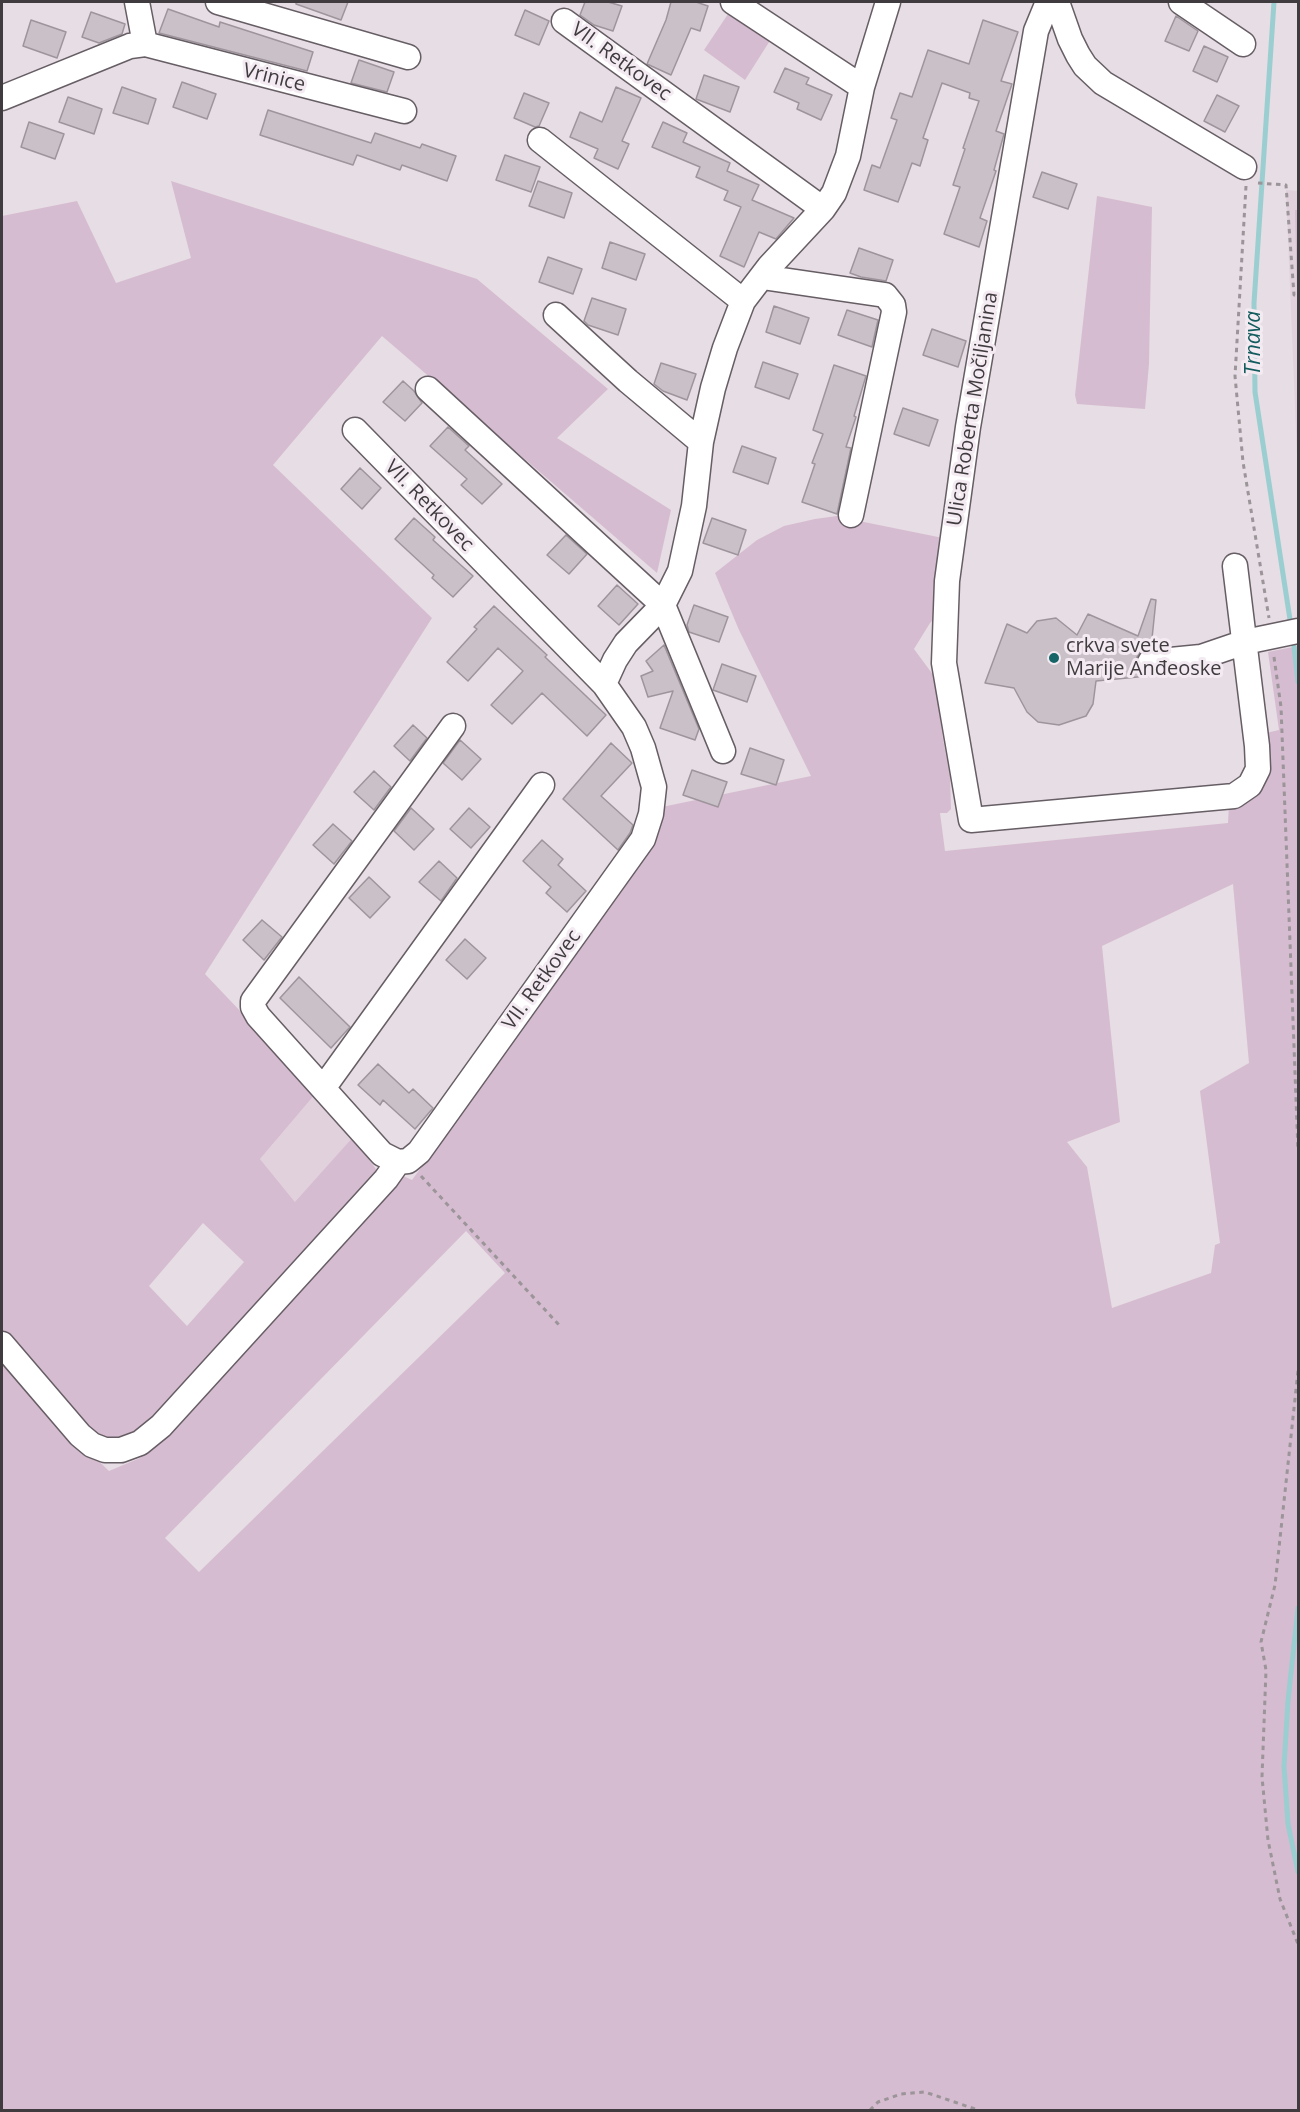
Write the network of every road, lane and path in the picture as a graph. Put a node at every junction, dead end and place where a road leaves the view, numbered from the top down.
1 (137, 2) edge
2 (218, 2) edge
3 (734, 2) edge
4 (888, 2) edge
5 (1048, 2) edge
6 (1057, 2) edge
7 (1181, 2) edge
8 (564, 21) dead end
9 (145, 44) junction
10 (1243, 44) dead end
11 (408, 57) dead end
12 (862, 87) junction
13 (2, 98) edge
14 (404, 111) dead end
15 (540, 140) dead end
16 (1246, 174) junction
17 (823, 209) junction
18 (762, 277) junction
19 (1299, 295) edge
20 (743, 301) junction
21 (556, 315) dead end
22 (428, 389) dead end
23 (355, 430) dead end
24 (701, 442) junction
25 (851, 515) dead end
26 (1235, 566) dead end
27 (663, 605) junction
28 (1283, 634) edge
29 (1245, 642) junction
30 (1150, 662) dead end
31 (604, 684) junction
32 (453, 726) dead end
33 (723, 751) dead end
34 (542, 785) dead end
35 (324, 1087) junction
36 (1299, 1151) edge
37 (403, 1162) junction
38 (560, 1326) dead end
39 (2, 1344) edge
40 (1299, 1371) edge
41 (1299, 1944) edge
42 (870, 2110) edge
43 (978, 2110) edge

1 - 9 street
2 - 11 street
3 - 12 street
4 - 12 street
5 - 29 street, Ulica Roberta Močiljanina
6 - 16 street
7 - 10 street
8 - 17 street, VII. Retkovec
9 - 13 street, Vrinice
9 - 14 street, Vrinice
12 - 17 street
15 - 20 street
16 - 19 path
16 - 28 path
17 - 18 street
18 - 20 street
18 - 25 street
20 - 24 street
21 - 24 street
22 - 27 street
23 - 31 street, VII. Retkovec
24 - 27 street
26 - 29 street
27 - 31 street
27 - 33 street
28 - 29 street
28 - 36 path
29 - 30 street
31 - 37 street, VII. Retkovec
32 - 35 street
34 - 35 street
35 - 37 street
37 - 38 path
37 - 39 street, VII. Retkovec
40 - 41 path
42 - 43 path

